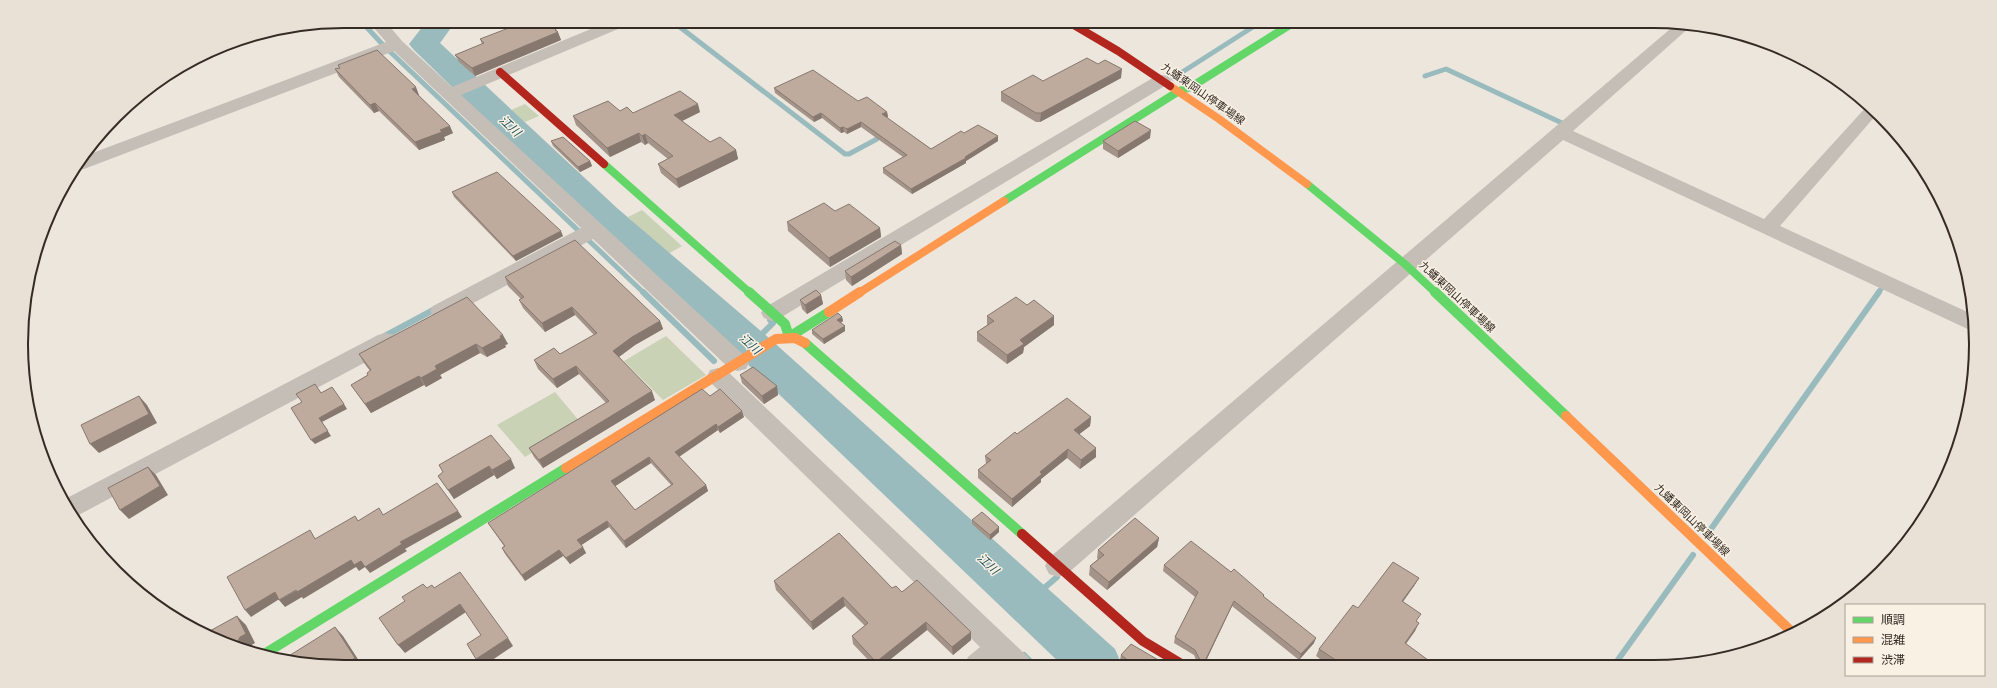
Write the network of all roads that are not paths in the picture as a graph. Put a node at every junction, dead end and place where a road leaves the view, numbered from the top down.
1 (380, 28) edge
2 (608, 28) edge
3 (1079, 28) edge
4 (1285, 28) edge
5 (1679, 30) edge
6 (389, 47) junction
7 (498, 75) junction
8 (1162, 80) junction
9 (1179, 91) junction
10 (450, 94) junction
11 (1868, 113) edge
12 (1564, 133) junction
13 (86, 162) edge
14 (1769, 225) junction
15 (587, 234) junction
16 (1406, 266) junction
17 (776, 317) junction
18 (1968, 321) edge
19 (422, 322) edge
20 (401, 333) edge
21 (789, 337) junction
22 (734, 366) junction
23 (73, 507) edge
24 (1058, 566) junction
25 (1789, 629) edge
26 (269, 651) edge
27 (1008, 657) edge
28 (998, 660) edge
29 (1175, 660) edge

1 - 6 street
2 - 7 street
3 - 8 street, 九蟠東岡山停車場線
4 - 9 street
5 - 12 street
6 - 10 street
6 - 13 street
7 - 10 street
7 - 17 street
8 - 9 street, 九蟠東岡山停車場線
8 - 17 street
9 - 16 street, 九蟠東岡山停車場線
9 - 21 street
10 - 15 street
11 - 14 street
12 - 14 street
12 - 16 street
14 - 18 street
15 - 19 street
15 - 22 street
16 - 24 street
16 - 25 street, 九蟠東岡山停車場線
17 - 21 street
20 - 23 street
21 - 22 street
21 - 24 street
22 - 26 street
22 - 27 street
24 - 29 street
27 - 28 street

